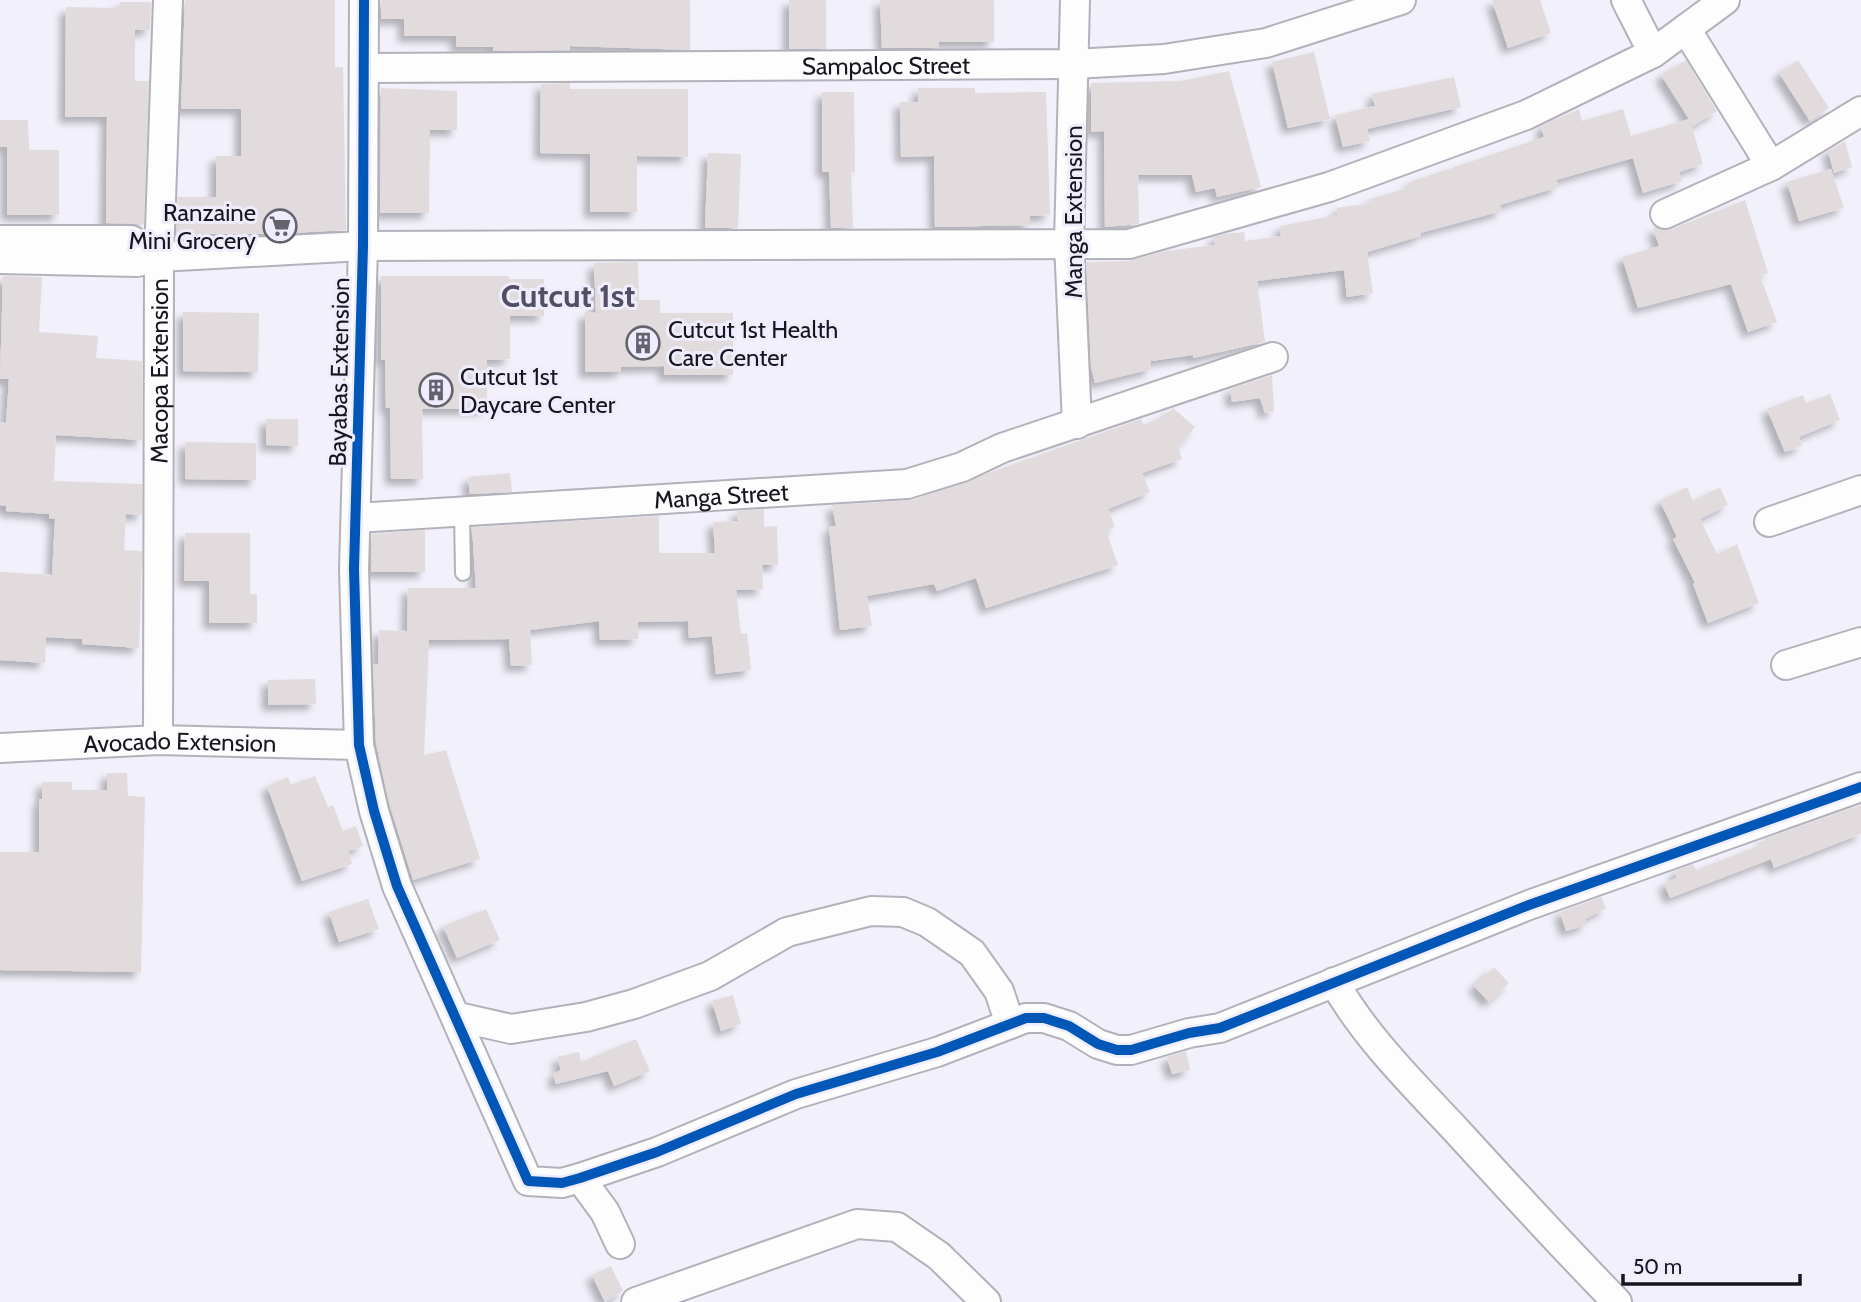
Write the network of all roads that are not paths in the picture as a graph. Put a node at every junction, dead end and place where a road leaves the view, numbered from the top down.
1 (168, 0) edge
2 (364, 0) edge
3 (1075, 0) edge
4 (1401, 0) edge
5 (1626, 0) edge
6 (1725, 0) edge
7 (1686, 29) junction
8 (1653, 53) junction
9 (1074, 64) junction
10 (364, 68) junction
11 (1861, 111) edge
12 (1770, 166) junction
13 (1665, 214) dead end
14 (0, 240) edge
15 (1069, 243) junction
16 (363, 246) junction
17 (159, 257) junction
18 (0, 259) edge
19 (1273, 357) dead end
20 (1077, 424) junction
21 (1861, 490) edge
22 (462, 512) junction
23 (356, 518) junction
24 (1769, 522) dead end
25 (463, 573) dead end
26 (1861, 642) edge
27 (1786, 665) dead end
28 (158, 740) junction
29 (359, 745) junction
30 (0, 748) edge
31 (1861, 787) edge
32 (1334, 982) junction
33 (458, 1017) junction
34 (1010, 1024) junction
35 (511, 1030) junction
36 (474, 1055) junction
37 (580, 1178) junction
38 (620, 1244) dead end
39 (636, 1302) edge
40 (986, 1302) edge
41 (1617, 1302) edge

1 - 17 street, Macopa Extension
2 - 10 street, Bayabas Extension
3 - 9 street, Manga Extension
4 - 9 street, Sampaloc Street
5 - 8 street
6 - 7 street
7 - 8 street
7 - 12 street
8 - 15 street
9 - 10 street, Sampaloc Street
9 - 15 street, Manga Extension
10 - 16 street, Bayabas Extension
11 - 12 street
12 - 13 street
14 - 17 street
15 - 16 street
15 - 20 street, Manga Extension
16 - 17 street
16 - 23 street, Bayabas Extension
17 - 18 street
17 - 28 street, Macopa Extension
19 - 20 street, Manga Street
20 - 22 street, Manga Street
21 - 24 street
22 - 23 street, Manga Street
22 - 25 lane
23 - 29 street, Bayabas Extension
26 - 27 street
28 - 29 street, Avocado Extension
28 - 30 street, Avocado Extension
29 - 33 street, Bayabas Extension
31 - 32 street
32 - 34 street
32 - 41 street
33 - 35 street
33 - 36 street, Bayabas Extension
34 - 35 street
34 - 37 street
35 - 36 street
36 - 37 street, Bayabas Extension
37 - 38 street
39 - 40 street

